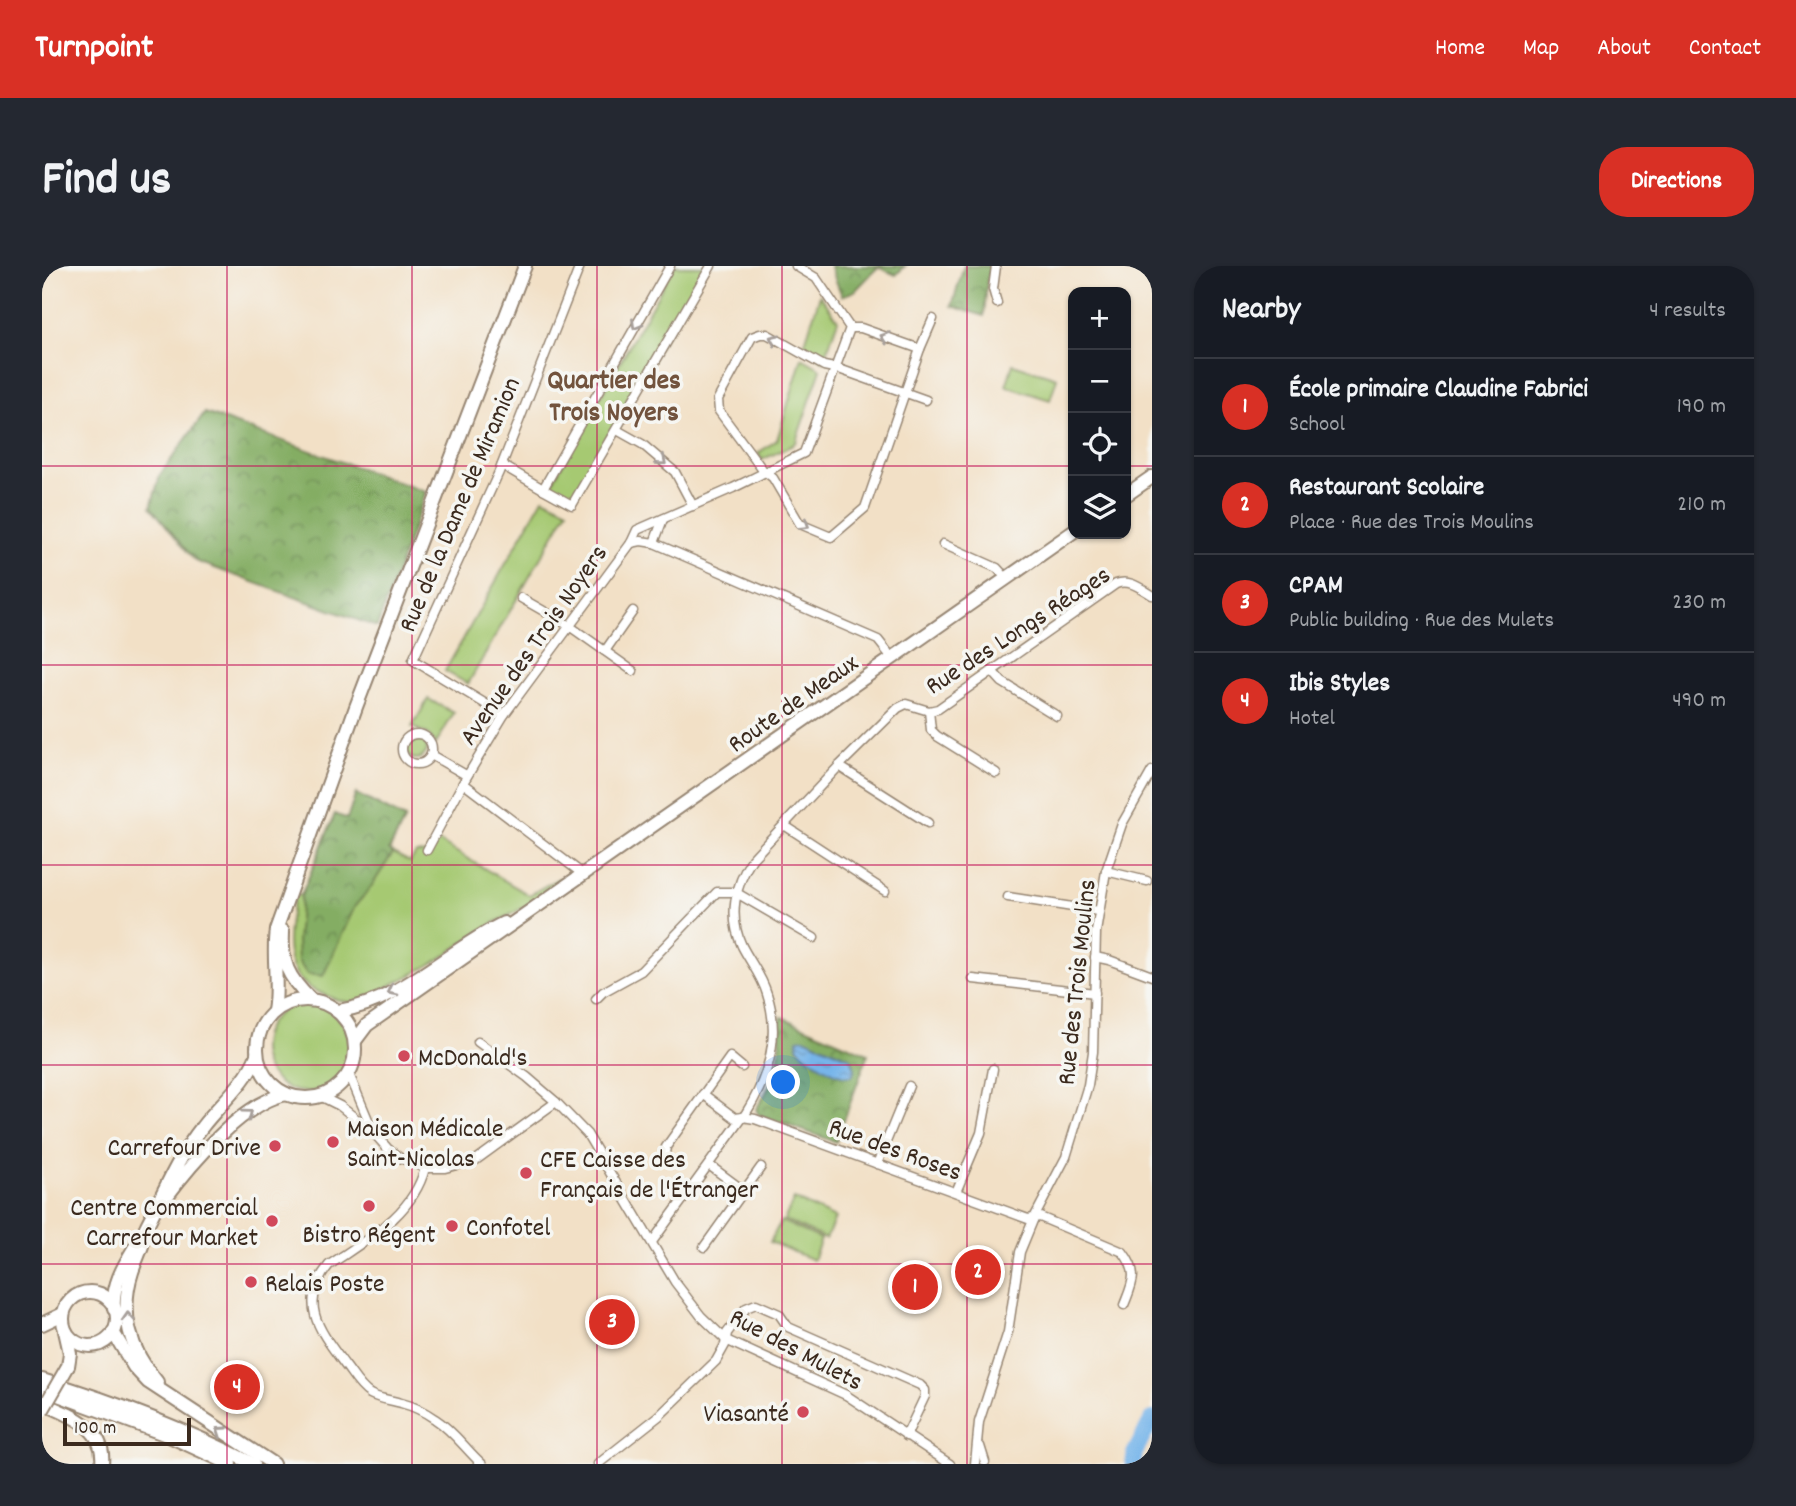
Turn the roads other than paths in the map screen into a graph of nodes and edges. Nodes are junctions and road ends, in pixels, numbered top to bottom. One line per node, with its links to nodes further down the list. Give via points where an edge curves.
1 (525, 266): 51 (main road)
2 (580, 266): 15 (street, Rue de la Dame de Miramion)
3 (670, 266): 18 (street, one-way to 18)
4 (710, 266): 14 (street)
5 (996, 266): 7 (street, via 993,289)
6 (798, 267): 9 (street, via 822,285)
7 (997, 303)
8 (933, 319): 10 (street)
9 (850, 328): 10 (street, one-way to 9); 11 (street)
10 (920, 349): 12 (street)
11 (835, 369): 12 (street); 16 (street, via 804,453); 16 (street, one-way to 16, via 767,334 752,337 718,399 719,411)
12 (905, 393): 13 (street); 16 (street, one-way to 12, via 773,478 800,524 831,537 865,508)
13 (926, 400)
14 (617, 430): 18 (street, via 572,505); 20 (street, one-way to 20, via 675,471)
15 (502, 465): 18 (street); 36 (street, Rue de la Dame de Miramion, via 414,660)
16 (765, 473): 20 (street)
17 (1152, 477): 19 (main road)
18 (543, 489)
19 (1131, 492)
20 (693, 506): 21 (street)
21 (663, 519): 23 (street, via 637,530); 24 (street)
22 (1068, 536): 26 (main road, Route de Meaux)
23 (631, 542): 24 (street, Avenue des Trois Noyers); 30 (street, Avenue des Trois Noyers)
24 (654, 543): 32 (street, Avenue des Trois Noyers, via 878,640)
25 (943, 544): 26 (street, via 997,568)
26 (1007, 579): 32 (main road, Route de Meaux)
27 (1152, 595): 34 (street, Rue des Longs Réages, via 1124,581 1116,584)
28 (521, 598): 30 (street)
29 (633, 611): 31 (street)
30 (568, 625): 31 (street); 36 (street, Avenue des Trois Noyers)
31 (605, 651): 33 (street)
32 (893, 659): 47 (main road, Route de Meaux)
33 (634, 671)
34 (992, 671): 35 (street, Rue des Longs Réages); 37 (street)
35 (929, 711): 39 (street, Rue des Longs Réages, via 906,704 898,708); 41 (street, via 931,730 937,736)
36 (504, 715): 42 (street, Avenue des Trois Noyers)
37 (1057, 716)
38 (430, 755): 42 (street)
39 (839, 766): 43 (street); 44 (street, Rue des Longs Réages)
40 (1152, 771): 46 (street, Rue des Trois Moulins, via 1122,824)
41 (996, 773)
42 (465, 779): 45 (street); 47 (street, Avenue des Trois Noyers)
43 (928, 823)
44 (784, 825): 49 (street); 50 (street, Rue des Longs Réages, via 752,859)
45 (427, 850)
46 (1106, 871): 48 (street); 54 (street, Rue des Trois Moulins)
47 (584, 875): 53 (main road, Route de Meaux)
48 (1147, 881)
49 (886, 891)
50 (735, 892): 55 (street); 61 (street, via 717,892 640,971); 75 (street, via 738,936 763,981 773,1033 764,1081)
51 (288, 896): 60 (main road, via 284,957 290,977); 62 (main road, via 275,940)
52 (1008, 897): 54 (street)
53 (536, 908): 63 (main road, Route de Meaux, one-way to 63, via 471,941 388,995); 64 (main road, Route de Meaux, via 367,1025)
54 (1098, 911): 56 (street, Rue des Trois Moulins)
55 (814, 938)
56 (1095, 957): 57 (street); 59 (street, Rue des Trois Moulins)
57 (1152, 976)
58 (973, 979): 59 (street)
59 (1096, 993): 85 (street, Rue des Trois Moulins, via 1093,1052 1080,1116 1066,1157)
60 (310, 999): 62 (main road); 63 (main road)
61 (596, 999)
62 (274, 1011): 66 (main road, via 260,1032)
63 (339, 1011): 64 (main road)
64 (355, 1041): 69 (main road)
65 (478, 1042): 74 (street, Rue des Mulets)
66 (257, 1054): 71 (main road, via 266,1078); 84 (main road, via 245,1078 186,1150)
67 (742, 1067): 72 (street, via 730,1057)
68 (993, 1069): 83 (street, via 981,1133)
69 (349, 1074): 73 (main road, via 338,1087); 76 (street)
70 (909, 1086): 78 (street)
71 (286, 1094): 73 (main road); 84 (main road, one-way to 71, via 216,1140 261,1104)
72 (703, 1094): 75 (street, Rue des Roses, via 735,1118); 77 (street, via 666,1147)
73 (320, 1096): 76 (street)
74 (556, 1102): 81 (street, via 476,1160); 87 (street, Rue des Mulets, via 587,1135)
75 (743, 1117): 78 (street, Rue des Roses); 79 (street)
76 (373, 1132): 81 (street, via 400,1158)
77 (664, 1160)
78 (877, 1164): 83 (street, Rue des Roses)
79 (709, 1165): 82 (street); 87 (street)
80 (761, 1167): 82 (street)
81 (425, 1168): 111 (street, via 416,1194 399,1215 329,1265 312,1294 314,1312 320,1329 362,1388 372,1396 432,1417)
82 (744, 1191): 88 (street)
83 (956, 1192): 85 (street, Rue des Roses)
84 (151, 1217): 86 (main road)
85 (1034, 1218): 91 (street, Rue des Roses, via 1123,1252 1132,1263 1134,1278); 106 (street, Rue des Trois Moulins, via 1020,1252 1008,1332)
86 (144, 1231): 89 (main road); 102 (main road, one-way to 86, via 144,1365 128,1326 131,1274)
87 (652, 1242): 97 (street, Rue des Mulets, via 692,1306)
88 (704, 1247)
89 (122, 1268): 90 (main road); 92 (main road)
90 (87, 1292): 92 (main road, via 104,1297); 93 (main road, via 72,1299)
91 (1124, 1305)
92 (114, 1309): 96 (main road)
93 (63, 1314): 94 (main road); 95 (main road)
94 (42, 1324)
95 (65, 1331): 98 (main road, via 77,1343); 99 (main road)
96 (113, 1332): 98 (main road); 102 (main road, via 139,1373)
97 (726, 1340): 105 (street, Rue des Mulets, via 846,1395); 105 (street, via 746,1308 756,1304 779,1314 788,1327 920,1385 925,1396); 112 (street, via 716,1361 694,1383)
98 (93, 1346): 99 (main road)
99 (68, 1366): 104 (main road, bridge)
100 (42, 1380): 109 (main road, via 121,1405)
101 (42, 1389): 108 (main road)
102 (170, 1397): 110 (main road, one-way to 102)
103 (42, 1402): 107 (main road, via 91,1429 101,1444)
104 (42, 1411)
105 (906, 1436): 113 (street, Rue des Mulets)
106 (978, 1440): 114 (street, Rue des Trois Moulins); 115 (street, Rue des Trois Moulins)
107 (102, 1464)
108 (230, 1464)
109 (253, 1464)
110 (273, 1464)
111 (482, 1464)
112 (598, 1464)
113 (950, 1464)
114 (975, 1464): 115 (street)
115 (986, 1464)

